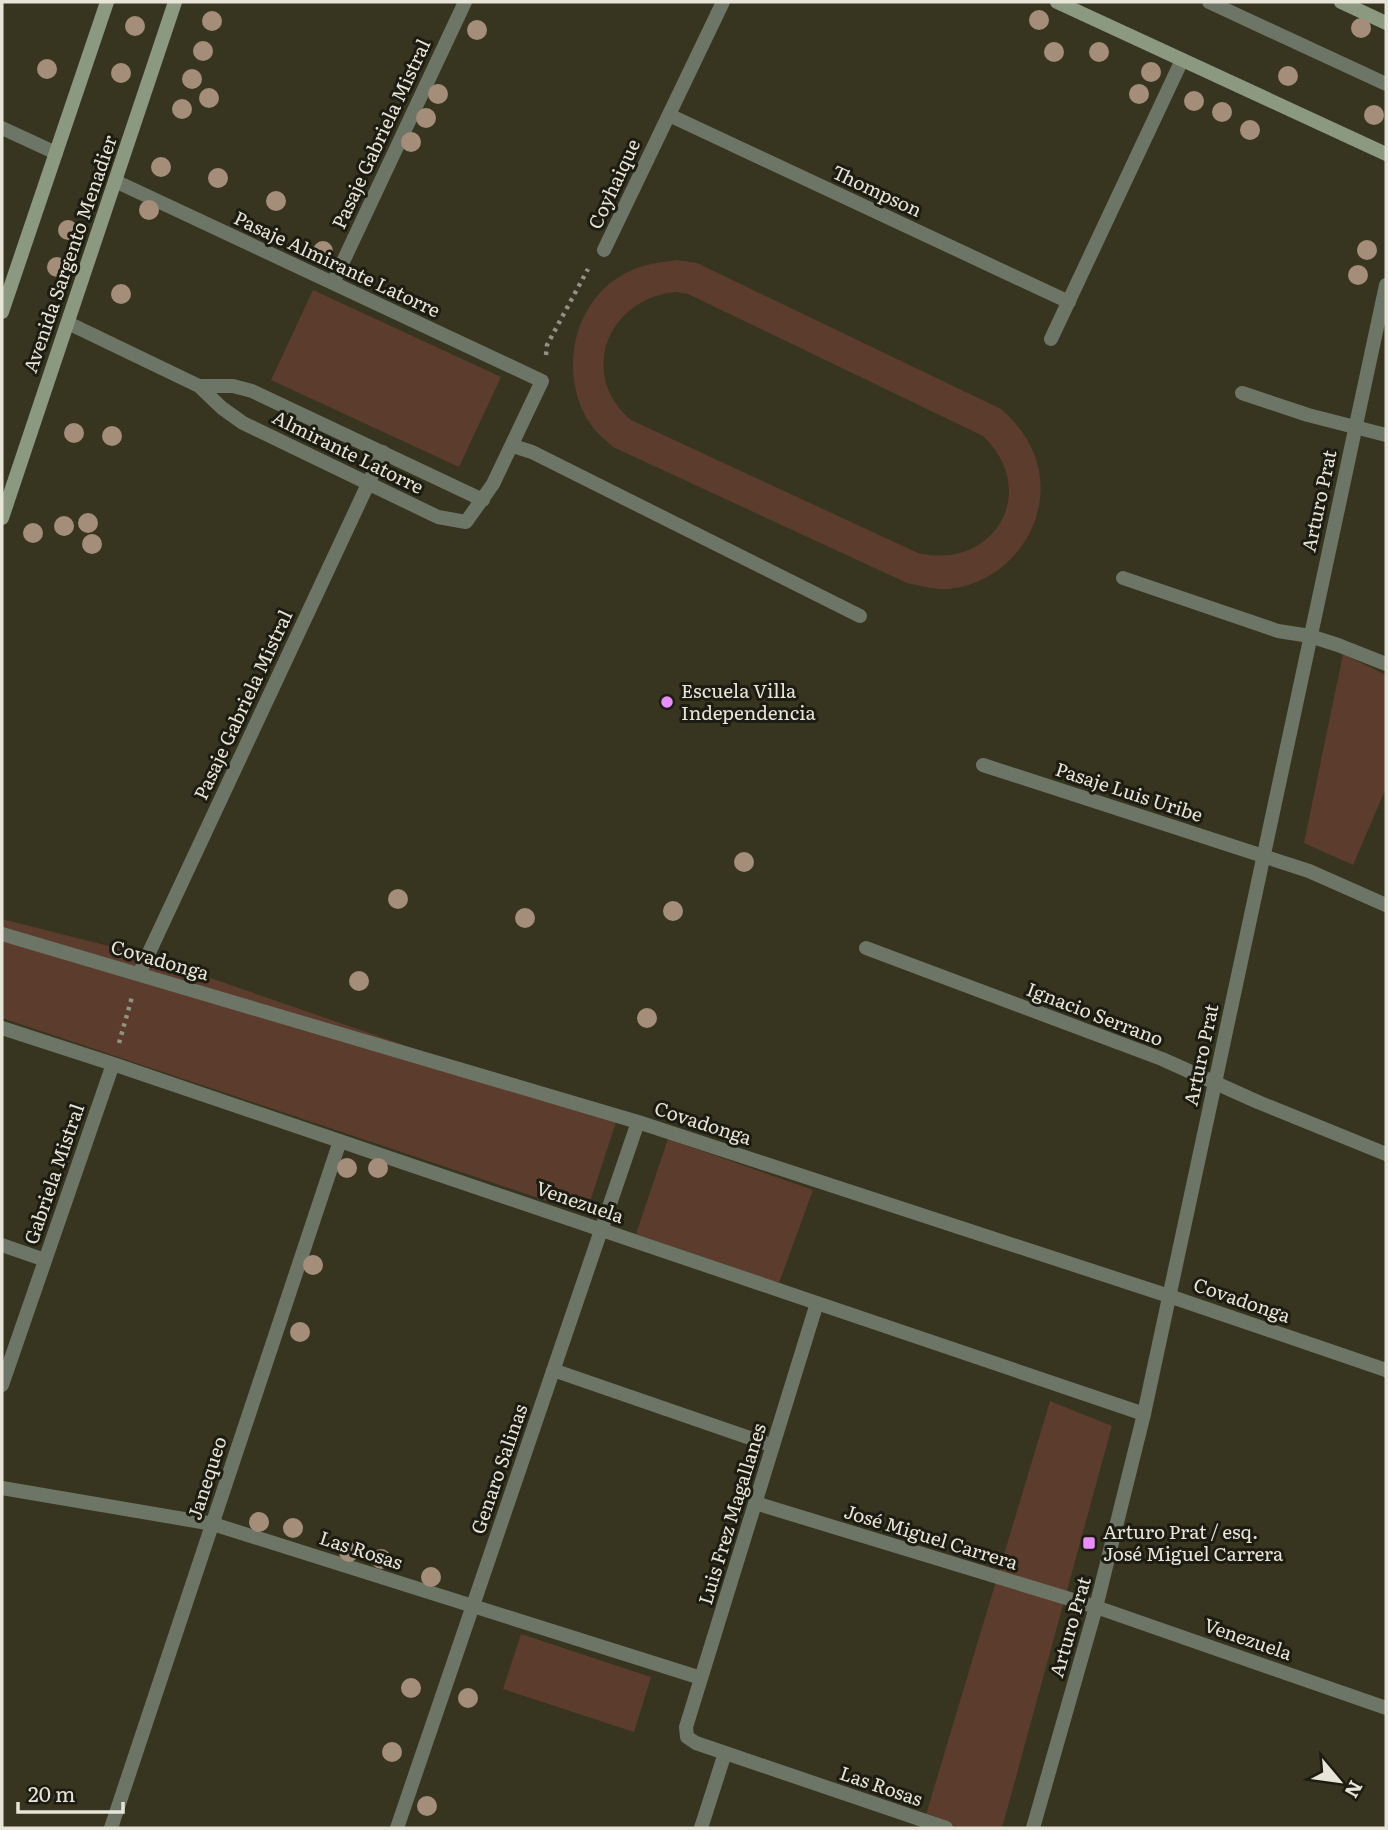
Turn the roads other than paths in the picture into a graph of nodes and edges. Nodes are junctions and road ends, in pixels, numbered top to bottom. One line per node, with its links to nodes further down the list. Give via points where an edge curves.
1 (107, 2): 13 (main road)
2 (176, 2): 15 (main road, Avenida Sargento Menadier)
3 (465, 2): 17 (street, Pasaje Gabriela Mistral)
4 (723, 2): 11 (street, Coyhaique)
5 (1057, 2): 9 (main road)
6 (1209, 2): 10 (street)
7 (1341, 2): 8 (main road)
8 (1386, 23)
9 (1182, 60): 14 (main road); 19 (street)
10 (1386, 84)
11 (668, 115): 16 (street, Coyhaique); 19 (street, Thompson)
12 (2, 128): 13 (street)
13 (56, 153): 20 (main road)
14 (1386, 154)
15 (115, 181): 17 (street, Pasaje Almirante Latorre); 21 (main road, Avenida Sargento Menadier)
16 (604, 250)
17 (333, 283): 23 (street, Pasaje Almirante Latorre)
18 (1386, 285): 26 (street, Arturo Prat)
19 (1069, 302): 22 (street)
20 (2, 312)
21 (68, 323): 24 (street, Almirante Latorre); 32 (main road, Avenida Sargento Menadier)
22 (1051, 340)
23 (542, 381): 28 (street, Almirante Latorre)
24 (199, 386): 29 (street, Almirante Latorre, via 252,391); 30 (street, Almirante Latorre, via 243,423)
25 (1242, 393): 26 (street)
26 (1355, 428): 27 (street); 35 (street, Arturo Prat)
27 (1386, 435)
28 (513, 446): 31 (street, Almirante Latorre); 34 (street)
29 (383, 452): 30 (street, Pasaje Gabriela Mistral); 31 (street, Almirante Latorre)
30 (368, 483): 31 (street, Almirante Latorre, via 438,517 466,522); 42 (street, Pasaje Gabriela Mistral)
31 (483, 500)
32 (2, 519)
33 (1123, 578): 35 (street, via 1260,625)
34 (860, 616)
35 (1310, 636): 36 (street); 38 (street, Arturo Prat)
36 (1386, 664)
37 (983, 765): 38 (street, Pasaje Luis Uribe)
38 (1263, 856): 39 (street, Pasaje Luis Uribe); 45 (street, Arturo Prat)
39 (1386, 905)
40 (2, 934): 42 (street, Covadonga)
41 (866, 948): 45 (street, Ignacio Serrano, via 1162,1059)
42 (139, 974): 46 (street, Covadonga)
43 (2, 1028): 44 (street, Venezuela)
44 (113, 1064): 47 (street, Venezuela); 51 (street, Gabriela Mistral)
45 (1214, 1083): 48 (street, Ignacio Serrano); 52 (street, Arturo Prat)
46 (638, 1122): 49 (street, Genaro Salinas); 52 (street, Covadonga)
47 (340, 1141): 49 (street, Venezuela); 61 (street, Janequeo)
48 (1386, 1154)
49 (601, 1229): 53 (street, Venezuela); 54 (street, Genaro Salinas)
50 (2, 1245): 51 (street)
51 (45, 1260): 56 (street, Gabriela Mistral)
52 (1169, 1296): 55 (street, Covadonga); 57 (street, Arturo Prat)
53 (817, 1303): 57 (street, Venezuela); 58 (street, Luis Frez Magallanes)
54 (553, 1370): 58 (street); 62 (street, Genaro Salinas)
55 (1386, 1370)
56 (2, 1385)
57 (1144, 1414): 63 (street, Arturo Prat)
58 (773, 1446): 60 (street, Luis Frez Magallanes)
59 (2, 1488): 61 (street, Las Rosas)
60 (755, 1503): 63 (street, José Miguel Carrera); 64 (street, Luis Frez Magallanes)
61 (213, 1524): 62 (street, Las Rosas); 68 (street, Janequeo)
62 (473, 1606): 64 (street, Las Rosas); 69 (street, Genaro Salinas)
63 (1096, 1607): 65 (street, Venezuela); 72 (street, Arturo Prat)
64 (701, 1678): 66 (street, Luis Frez Magallanes)
65 (1386, 1708)
66 (687, 1737): 67 (street, Las Rosas)
67 (725, 1753): 70 (street); 71 (street, Las Rosas)
68 (111, 1828)
69 (397, 1828)
70 (701, 1828)
71 (946, 1828)
72 (1033, 1828)

